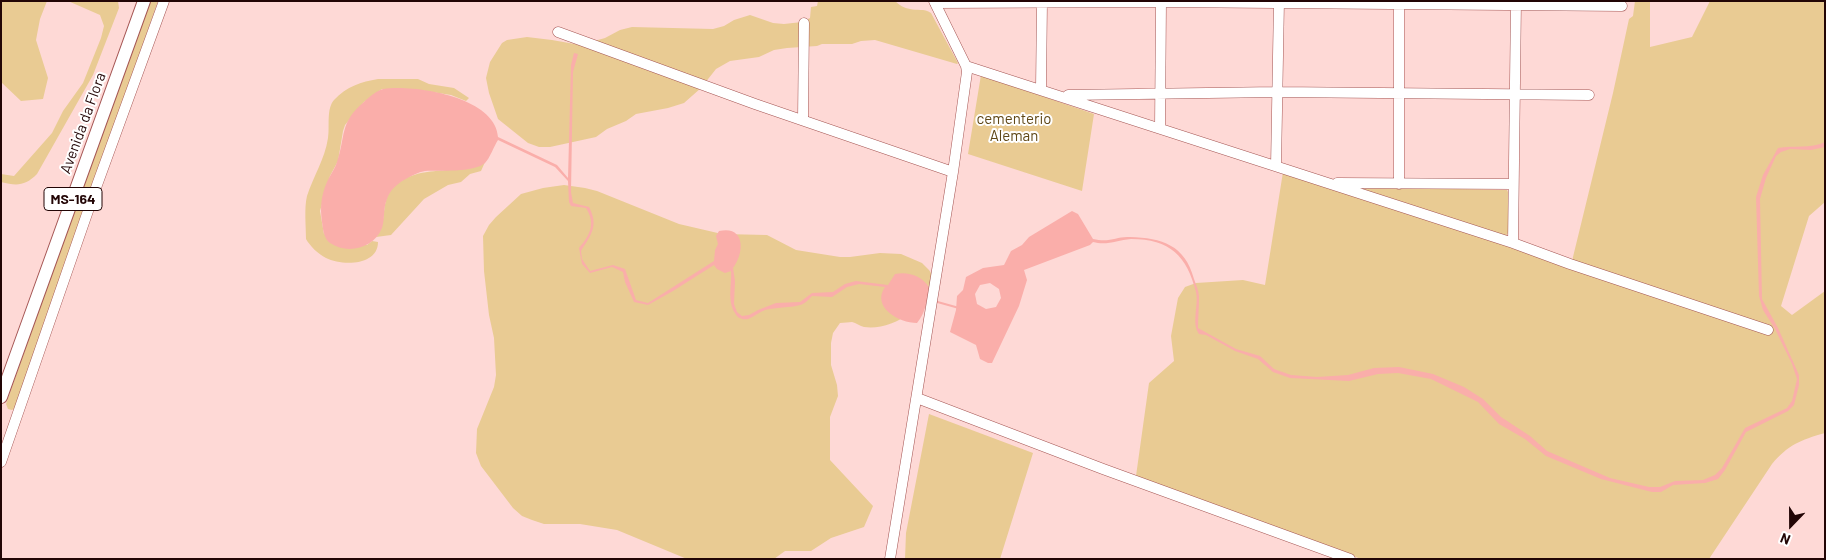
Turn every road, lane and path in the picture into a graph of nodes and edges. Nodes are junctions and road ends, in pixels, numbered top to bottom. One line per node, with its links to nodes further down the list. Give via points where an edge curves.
1 (144, 1): 29 (main road, Avenida da Flora / MS-164)
2 (164, 1): 31 (street)
3 (934, 2): 4 (street); 12 (street)
4 (1042, 2): 5 (street); 13 (street)
5 (1161, 2): 6 (street); 16 (street)
6 (1279, 2): 7 (street); 14 (street)
7 (1399, 3): 8 (street); 15 (street)
8 (1516, 3): 9 (street); 17 (street)
9 (1622, 6)
10 (804, 23): 20 (street)
11 (558, 32): 20 (street)
12 (966, 66): 13 (street); 23 (street)
13 (1041, 89): 19 (street)
14 (1277, 92): 15 (street); 16 (street); 22 (street)
15 (1399, 93): 17 (street); 25 (street)
16 (1160, 94): 19 (street); 21 (street)
17 (1515, 94): 18 (street); 26 (street)
18 (1589, 95)
19 (1060, 96): 21 (street)
20 (803, 120): 23 (street)
21 (1160, 128): 22 (street)
22 (1276, 166): 24 (street)
23 (953, 172): 30 (street)
24 (1328, 183): 25 (street); 27 (street)
25 (1400, 184): 26 (street)
26 (1513, 184): 27 (street)
27 (1513, 244): 28 (street)
28 (1768, 330)
29 (1, 397)
30 (917, 398): 32 (street); 33 (street)
31 (1, 462)
32 (890, 559)
33 (1350, 559)

